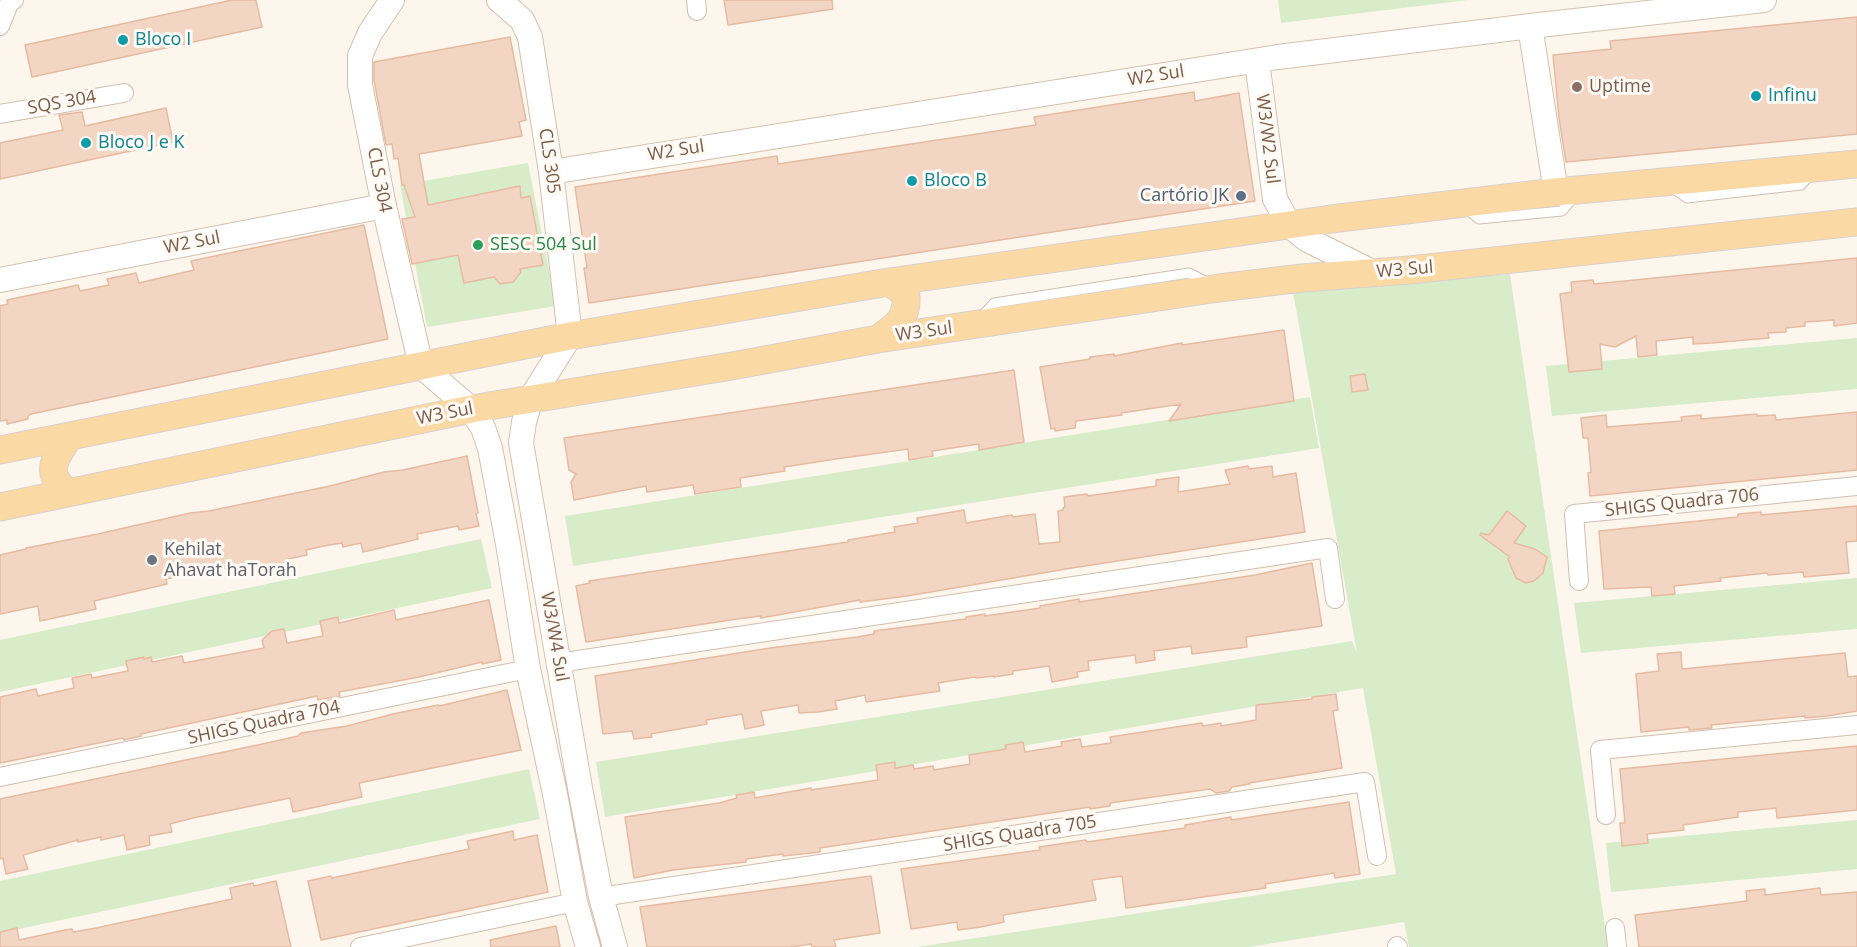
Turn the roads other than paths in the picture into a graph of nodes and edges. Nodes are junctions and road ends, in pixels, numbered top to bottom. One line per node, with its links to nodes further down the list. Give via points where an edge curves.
1 (14, 0): 5 (street, via 10,1)
2 (392, 0): 13 (street, CLS 304, via 360,56 360,85)
3 (499, 0): 11 (street, CLS 305, via 522,20 530,37)
4 (1764, 0): 6 (street, W2 Sul)
5 (0, 26)
6 (1530, 26): 7 (street, W2 Sul); 12 (street)
7 (1257, 61): 11 (street, W2 Sul); 15 (street, W3/W2 Sul, via 1275,199)
8 (124, 93): 9 (street, SQS 304)
9 (0, 114)
10 (1857, 164): 12 (main road)
11 (551, 172): 19 (street, CLS 305)
12 (1568, 191): 15 (main road)
13 (384, 206): 17 (street, W2 Sul); 21 (street, CLS 304)
14 (1857, 222): 16 (main road, W3 Sul)
15 (1290, 226): 16 (street, W3/W2 Sul, via 1317,245); 18 (main road)
16 (1374, 273): 20 (main road, W3 Sul, via 1219,288)
17 (0, 280)
18 (889, 282): 19 (main road); 20 (main road, via 906,297 905,315)
19 (570, 336): 21 (main road); 22 (street, W3/W4 Sul)
20 (878, 339): 22 (main road, W3 Sul)
21 (421, 366): 23 (street, W3/W4 Sul); 24 (main road)
22 (531, 398): 23 (main road, W3 Sul); 29 (street, W3/W4 Sul, via 521,443)
23 (471, 409): 27 (main road, W3 Sul); 30 (street, W3/W4 Sul, via 490,448)
24 (70, 436): 25 (main road); 27 (main road, via 53,470)
25 (3, 454)
26 (1857, 486): 31 (street, SHIGS Quadra 706, via 1574,514)
27 (67, 493): 28 (main road, W3 Sul)
28 (0, 507)
29 (536, 541): 30 (street); 33 (street, W3/W4 Sul)
30 (508, 544): 34 (street, W3/W4 Sul)
31 (1579, 581)
32 (1335, 599): 33 (street, via 1328,548)
33 (558, 663): 37 (street, W3/W4 Sul)
34 (528, 669): 36 (street, SHIGS Quadra 704); 38 (street, W3/W4 Sul)
35 (1857, 725): 39 (street, via 1600,750)
36 (0, 777)
37 (580, 788): 38 (street); 41 (street, W3/W4 Sul)
38 (555, 795): 42 (street, W3/W4 Sul)
39 (1606, 815)
40 (1377, 856): 41 (street, SHIGS Quadra 705, via 1365,782)
41 (601, 897): 46 (street, W3/W4 Sul)
42 (575, 902): 44 (street); 45 (street, W3/W4 Sul)
43 (1615, 928): 47 (street)
44 (360, 947)
45 (588, 947)
46 (615, 947)
47 (1617, 947)

